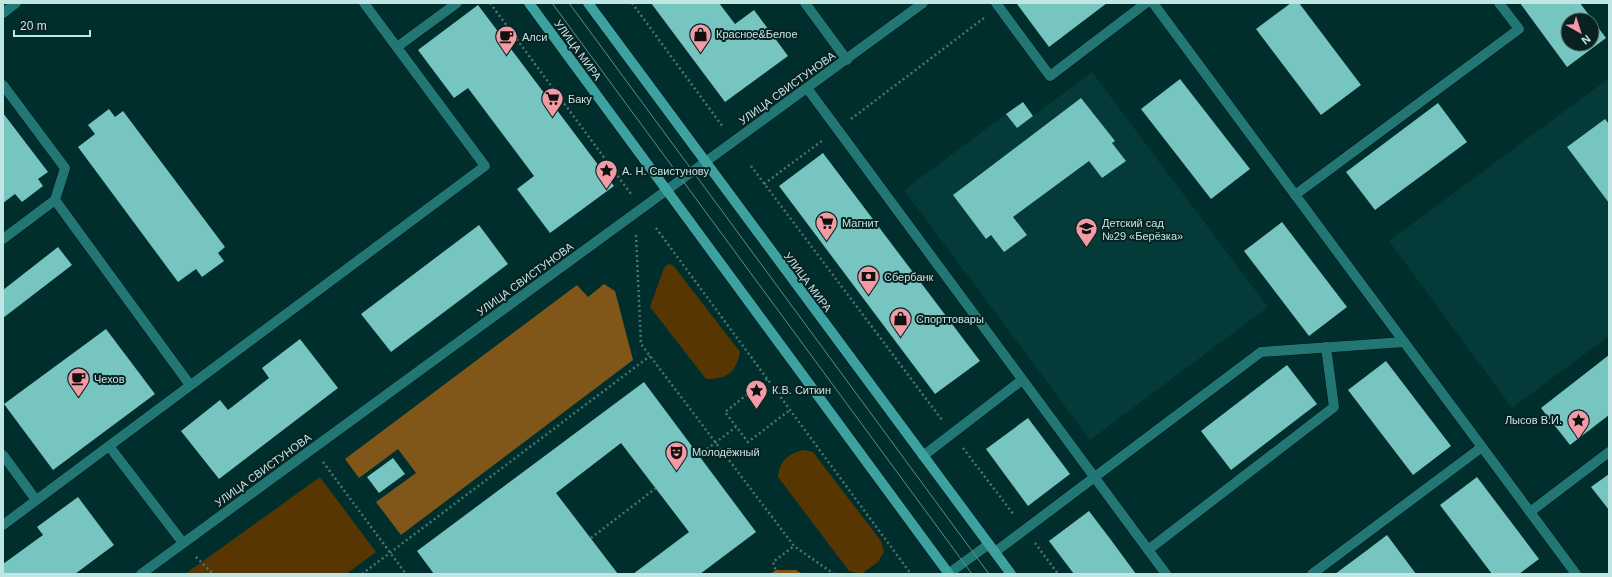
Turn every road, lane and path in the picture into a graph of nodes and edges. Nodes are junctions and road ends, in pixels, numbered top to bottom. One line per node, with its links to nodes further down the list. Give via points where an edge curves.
1 (16, 3): 14 (street)
2 (364, 3): 15 (street)
3 (456, 3): 15 (street)
4 (490, 3): 25 (path)
5 (529, 3): 24 (main road, УЛИЦА МИРА)
6 (588, 3): 21 (main road, УЛИЦА МИРА)
7 (632, 3): 20 (path)
8 (805, 3): 16 (street)
9 (923, 3): 16 (street, УЛИЦА СВИСТУНОВА)
10 (1146, 3): 13 (street, via 1050,76)
11 (1153, 3): 26 (street)
12 (1499, 3): 26 (street, via 1519,29)
13 (997, 5): 19 (path)
14 (3, 13)
15 (397, 47): 36 (street, via 485,166)
16 (846, 60): 18 (street, УЛИЦА СВИСТУНОВА)
17 (3, 85): 27 (street, via 65,168)
18 (807, 88): 19 (street); 21 (street, УЛИЦА СВИСТУНОВА)
19 (838, 129): 23 (path); 35 (street)
20 (726, 131)
21 (705, 163): 24 (street, УЛИЦА СВИСТУНОВА); 47 (main road, УЛИЦА МИРА)
22 (751, 166): 23 (path)
23 (764, 184): 39 (path)
24 (667, 191): 28 (street, УЛИЦА СВИСТУНОВА); 68 (main road, УЛИЦА МИРА)
25 (632, 194)
26 (1295, 195): 31 (street)
27 (55, 200): 30 (street); 36 (street)
28 (635, 215): 33 (path, via 641,344); 43 (street, УЛИЦА СВИСТУНОВА)
29 (656, 228): 34 (path)
30 (3, 239)
31 (1404, 342): 32 (street); 42 (street)
32 (1326, 347): 48 (street, via 1261,352); 58 (street, via 1334,407)
33 (650, 356): 40 (path); 59 (path)
34 (768, 379): 37 (path); 38 (path, via 725,412)
35 (1022, 380): 39 (street); 48 (street)
36 (190, 385): 41 (street)
37 (790, 410): 38 (path, via 748,442); 67 (path)
38 (736, 427): 40 (path)
39 (952, 433): 47 (street); 53 (path)
40 (716, 443): 46 (path); 57 (path)
41 (109, 446): 50 (street); 55 (street)
42 (1482, 447): 51 (street); 72 (street)
43 (313, 449): 55 (street, УЛИЦА СВИСТУНОВА); 59 (path)
44 (1609, 452): 51 (street)
45 (3, 455): 50 (street)
46 (699, 456)
47 (923, 456): 56 (main road, УЛИЦА МИРА)
48 (1094, 477): 53 (street); 58 (street)
49 (656, 488): 54 (path)
50 (36, 500): 52 (street)
51 (1530, 512): 73 (street)
52 (3, 525)
53 (1025, 530): 60 (street); 70 (path)
54 (590, 538)
55 (183, 543): 61 (street, УЛИЦА СВИСТУНОВА); 62 (path)
56 (988, 544): 60 (main road, УЛИЦА МИРА); 68 (street)
57 (794, 546): 65 (path, via 773,562); 66 (path)
58 (1148, 550): 71 (street)
59 (390, 552): 63 (path); 64 (path)
60 (995, 552): 69 (main road, УЛИЦА МИРА)
61 (140, 574)
62 (213, 574)
63 (362, 574)
64 (406, 574)
65 (777, 574)
66 (834, 574)
67 (911, 574)
68 (949, 574)
69 (1011, 574)
70 (1058, 574)
71 (1166, 574)
72 (1312, 574)
73 (1576, 574)

